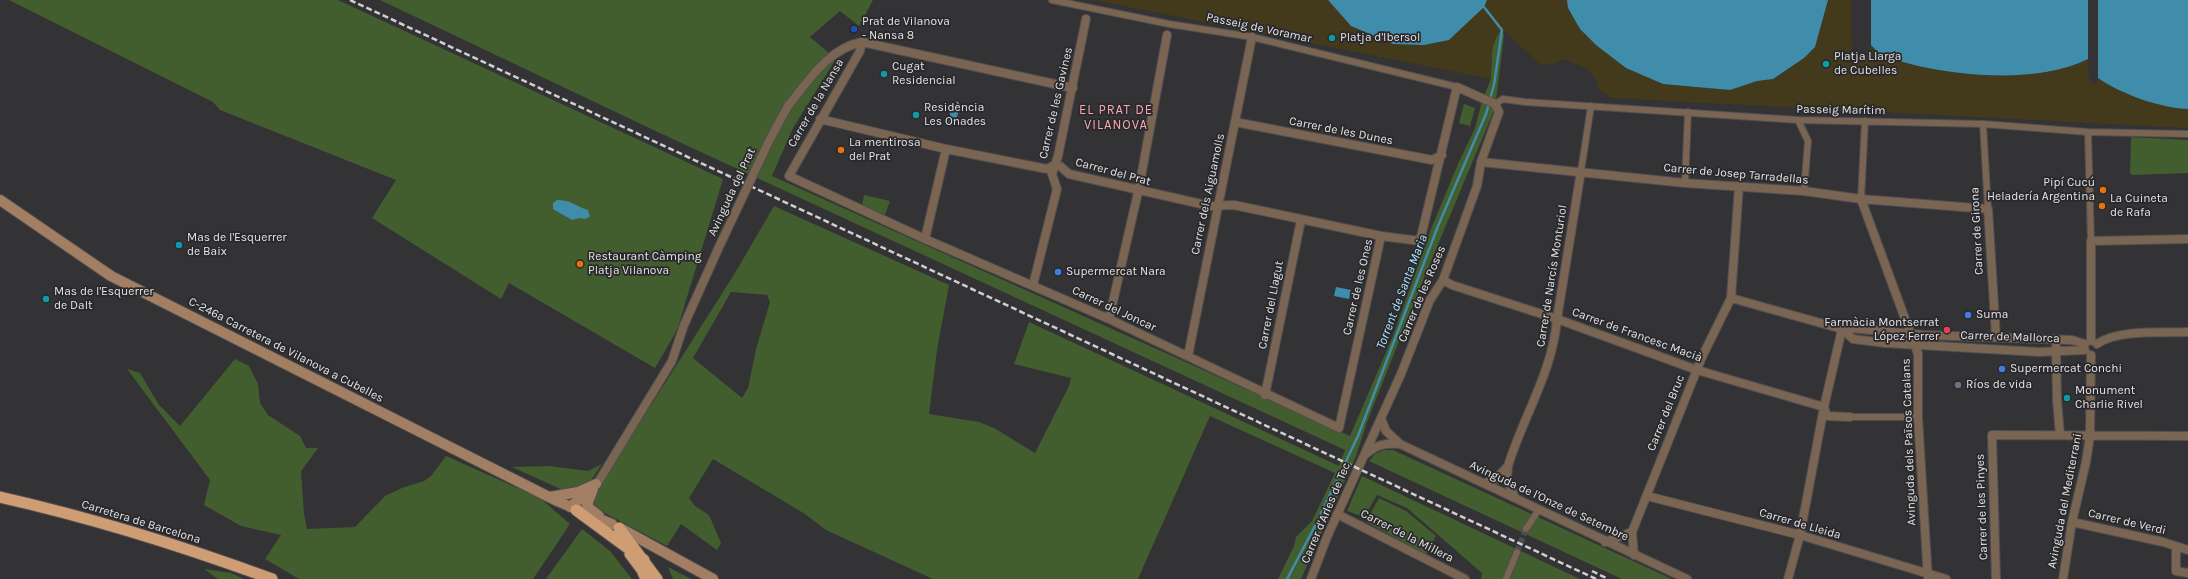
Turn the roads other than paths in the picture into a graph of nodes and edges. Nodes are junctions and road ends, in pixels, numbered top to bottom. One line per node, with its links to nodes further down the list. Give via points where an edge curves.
1 (1052, 0): 4 (street, Passeig de Voramar, via 1169,24)
2 (1086, 19): 9 (street, Carrer de les Gavines)
3 (1167, 35): 30 (street)
4 (1252, 37): 8 (street, Passeig de Voramar); 16 (street, Carrer dels Aiguamolls)
5 (862, 42): 6 (street, Avinguda del Prat, via 851,44); 7 (street, Carrer de la Nansa); 9 (street)
6 (841, 50): 7 (street, via 850,54); 69 (street, Avinguda del Prat, bridge, via 827,60 788,106 719,247 684,325 672,361)
7 (852, 64): 13 (street, Carrer de la Nansa)
8 (1457, 87): 11 (street, Passeig de Voramar); 21 (street, Carrer de les Ones)
9 (1073, 88): 24 (street, Carrer de les Gavines)
10 (1591, 106): 11 (street, Passeig Marítim, via 1503,99); 12 (street, Passeig Marítim); 26 (street, Carrer de Narcís Monturiol)
11 (1495, 107): 23 (street, Carrer de les Roses)
12 (1688, 112): 14 (street, Passeig Marítim); 28 (street)
13 (820, 119): 20 (street); 27 (street, Carrer de la Nansa)
14 (1798, 120): 15 (street, Passeig Marítim); 31 (street, via 1808,141)
15 (1865, 121): 17 (street, Passeig Marítim); 32 (street, Avinguda dels Països Catalans)
16 (1235, 122): 22 (street, Carrer de les Dunes); 34 (street, Carrer dels Aiguamolls)
17 (1983, 124): 18 (street, Passeig Marítim); 35 (street, Carrer de Girona)
18 (2088, 132): 19 (street, Passeig Marítim); 40 (street, Avinguda del Mediterrani)
19 (2188, 134)
20 (946, 149): 24 (street, via 1047,169); 39 (street)
21 (1442, 155): 22 (street); 25 (street, Carrer de les Ones)
22 (1432, 160): 25 (street)
23 (1481, 162): 26 (street, Carrer de Josep Tarradellas); 41 (street, Carrer de les Roses, via 1476,186)
24 (1054, 165): 30 (street, Carrer del Prat, via 1060,166 1070,174); 42 (street, Carrer de les Gavines, via 1052,174 1057,189)
25 (1437, 170): 37 (street, Carrer de les Ones, via 1420,241)
26 (1581, 171): 28 (street, Carrer de Josep Tarradellas); 45 (street, Carrer de Narcís Monturiol)
27 (789, 176): 39 (street, Carrer del Joncar)
28 (1685, 183): 29 (street, Carrer de Josep Tarradellas)
29 (1739, 186): 31 (street, Carrer de Josep Tarradellas); 43 (street, Carrer del Bruc)
30 (1138, 190): 34 (street, Carrer del Prat); 44 (street)
31 (1804, 191): 32 (street, Carrer de Josep Tarradellas)
32 (1861, 199): 35 (street, Carrer de Josep Tarradellas); 48 (street, Avinguda dels Països Catalans)
33 (0, 200): 73 (main road, C-246a Carretera de Vilanova a Cubelles, via 111,276)
34 (1217, 207): 36 (street, Carrer del Prat, via 1234,205); 54 (street, Carrer dels Aiguamolls)
35 (1988, 209): 49 (street, Carrer de Girona)
36 (1301, 220): 37 (street, Carrer del Prat); 56 (street, Carrer del Llagut)
37 (1381, 236): 61 (street, Carrer de les Ones)
38 (2188, 239): 40 (street)
39 (925, 240): 42 (street, Carrer del Joncar)
40 (2091, 241): 52 (street, Avinguda del Mediterrani)
41 (1444, 280): 45 (street, Carrer de Francesc Macià, via 1452,286); 60 (street, Carrer de les Roses, via 1430,300)
42 (1033, 285): 44 (street, Carrer del Joncar)
43 (1731, 298): 46 (street, Carrer de Mallorca); 55 (street, Carrer del Bruc)
44 (1109, 319): 54 (street, Carrer del Joncar)
45 (1557, 319): 55 (street, Carrer de Francesc Macià); 67 (street, Carrer de Narcís Monturiol, via 1555,342 1547,367)
46 (1842, 330): 48 (street, Carrer de Mallorca, via 1850,328); 51 (street, Carrer de Mallorca, via 1853,339); 57 (street)
47 (2188, 332): 52 (street, via 2119,335 2105,338)
48 (1910, 333): 49 (street, Carrer de Mallorca); 51 (street, Avinguda dels Països Catalans)
49 (1996, 337): 50 (street, Carrer de Mallorca)
50 (2056, 340): 52 (street, Carrer de Mallorca, via 2072,340); 53 (street)
51 (1915, 345): 53 (street, Carrer de Mallorca); 59 (street, Avinguda dels Països Catalans, via 1918,354)
52 (2090, 347): 53 (street, Carrer de Mallorca); 63 (street, Avinguda del Mediterrani)
53 (2056, 351): 62 (street)
54 (1188, 356): 56 (street, Carrer del Joncar)
55 (1697, 370): 57 (street, Carrer de Francesc Macià); 71 (street, Carrer del Bruc)
56 (1265, 394): 61 (street, Carrer del Joncar)
57 (1824, 407): 58 (street, Carrer de Francesc Macià, via 1827,416); 82 (street)
58 (1850, 417): 59 (street)
59 (1918, 417): 91 (street, Avinguda dels Països Catalans)
60 (1381, 418): 65 (street, Avinguda de l'Onze de Setembre, via 1386,431); 66 (street, Carrer de les Roses)
61 (1339, 428)
62 (2060, 435): 63 (street); 102 (street, Carrer de les Pinyes, via 1992,435)
63 (2090, 436): 64 (street); 78 (street, Avinguda del Mediterrani)
64 (2188, 436)
65 (1400, 444): 66 (street, Avinguda de l'Onze de Setembre, via 1384,443); 68 (street, Avinguda de l'Onze de Setembre)
66 (1363, 458): 76 (street, Carrer d'Arles de Tec)
67 (1508, 466): 68 (street, Carrer de Narcís Monturiol, via 1496,479); 74 (street, Carrer de Narcís Monturiol, via 1507,479)
68 (1485, 484): 74 (street, Avinguda de l'Onze de Setembre)
69 (595, 486): 70 (main road); 75 (main road); 79 (main road, via 587,500 590,509)
70 (578, 492): 73 (main road); 75 (main road, via 571,500)
71 (1647, 496): 81 (street, Carrer del Bruc); 82 (street, Carrer de Lleida)
72 (0, 497): 92 (highway, Carretera de Barcelona, via 94,520)
73 (550, 497): 75 (main road, C-246a Carretera de Vilanova a Cubelles)
74 (1515, 498): 83 (street, Avinguda de l'Onze de Setembre)
75 (573, 508): 79 (main road, C-246a Carretera de Vilanova a Cubelles); 84 (highway)
76 (1337, 514): 96 (street, Carrer d'Arles de Tec); 97 (street, Carrer de la Millera)
77 (1536, 514): 80 (street)
78 (2072, 522): 85 (street, Carrer de Verdi); 103 (street, Avinguda del Mediterrani)
79 (615, 526): 89 (highway); 95 (main road)
80 (1526, 529)
81 (1632, 532): 83 (street); 88 (street, Carrer del Bruc)
82 (1800, 535): 91 (street, Carrer de Lleida); 100 (street)
83 (1605, 542): 88 (street, Avinguda de l'Onze de Setembre)
84 (622, 544): 89 (highway); 93 (highway)
85 (2176, 547): 86 (street, Carrer de Verdi); 90 (street, via 2176,570)
86 (2188, 550)
87 (1517, 552): 98 (street)
88 (1634, 555): 99 (street, Avinguda de l'Onze de Setembre)
89 (644, 560): 94 (highway)
90 (2188, 573)
91 (1927, 577): 101 (street, Carrer de Lleida)
92 (272, 579)
93 (646, 579)
94 (657, 579)
95 (713, 579)
96 (1311, 579)
97 (1464, 579)
98 (1506, 579)
99 (1687, 579)
100 (1788, 579)
101 (1946, 579)
102 (1996, 579)
103 (2063, 579)

